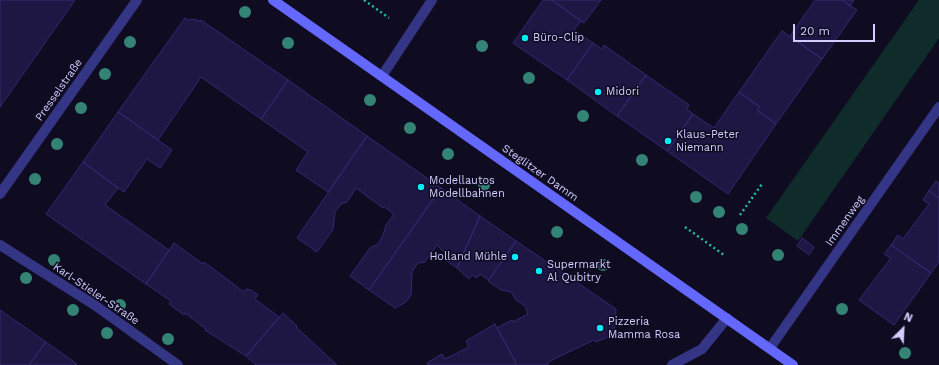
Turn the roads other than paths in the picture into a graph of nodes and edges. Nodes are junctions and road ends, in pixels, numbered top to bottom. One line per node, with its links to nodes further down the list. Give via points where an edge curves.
1 (137, 0): 6 (street, Presselstraße)
2 (273, 0): 4 (main road, Steglitzer Damm)
3 (432, 0): 4 (street)
4 (382, 76): 8 (main road, Steglitzer Damm)
5 (939, 106): 9 (street, Immenweg)
6 (0, 194)
7 (0, 245): 10 (street, Karl-Stieler-Straße, via 96,306)
8 (727, 318): 9 (main road, Steglitzer Damm); 11 (street, via 702,349)
9 (770, 348): 12 (main road, Steglitzer Damm)
10 (178, 365)
11 (672, 365)
12 (793, 365)

